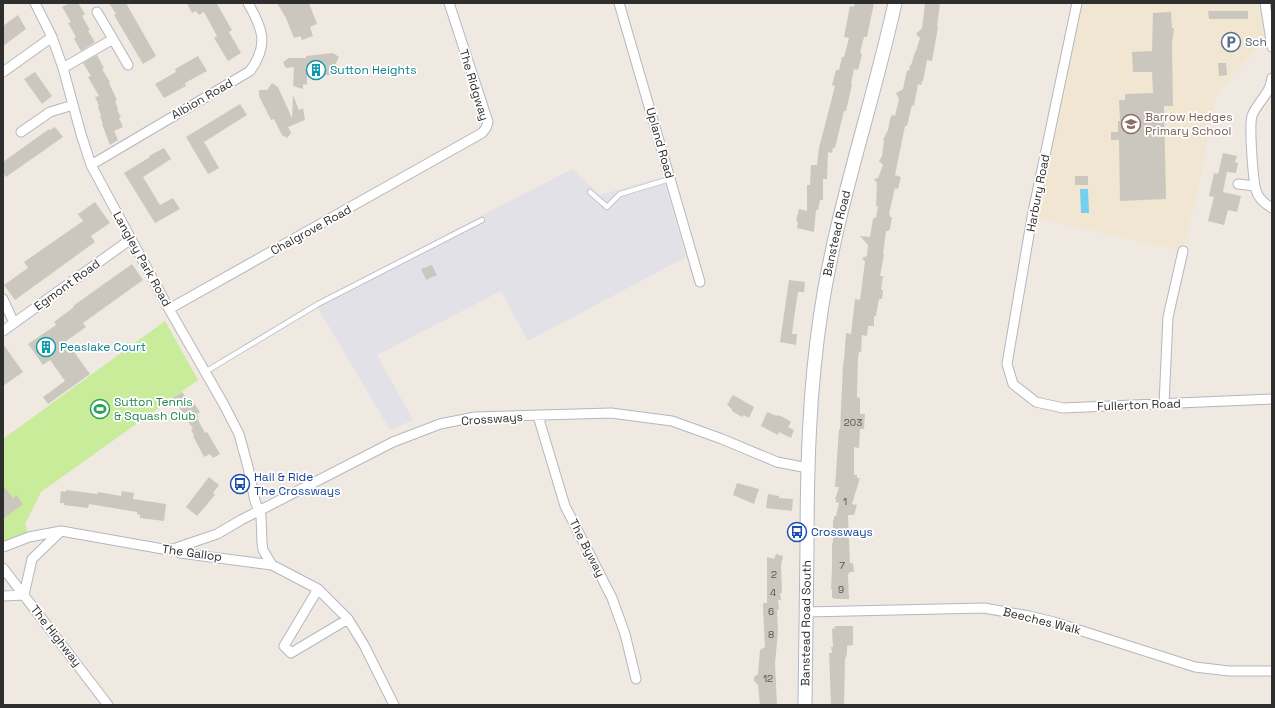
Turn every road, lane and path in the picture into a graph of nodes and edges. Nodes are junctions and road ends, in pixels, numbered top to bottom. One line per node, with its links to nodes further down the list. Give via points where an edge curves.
1 (34, 3): 9 (street, Langley Park Road)
2 (248, 3): 19 (street, Albion Road, via 259,21 262,42 261,53 250,71)
3 (449, 3): 18 (street, The Ridgway, via 488,122 482,132)
4 (619, 3): 20 (street, Upland Road)
5 (895, 3): 38 (street, Banstead Road, via 842,204 826,278 811,391)
6 (1077, 3): 34 (street, Harbury Road, via 1032,217 1008,356 1007,364)
7 (1267, 4): 11 (street)
8 (97, 12): 10 (street)
9 (52, 37): 13 (street, Langley Park Road); 14 (street)
10 (113, 39): 12 (street); 13 (street)
11 (1272, 47)
12 (128, 65)
13 (63, 68): 16 (street, Langley Park Road)
14 (3, 72)
15 (1272, 78): 22 (street, via 1271,85 1251,123)
16 (73, 105): 17 (street, via 50,112); 19 (street, Langley Park Road)
17 (21, 132)
18 (452, 150): 30 (street, Chalgrove Road)
19 (91, 165): 26 (street, Langley Park Road)
20 (670, 179): 23 (lane, via 620,194 607,207); 28 (street, Upland Road)
21 (1238, 184): 22 (street)
22 (1255, 186): 24 (street, via 1262,201)
23 (590, 192)
24 (1272, 208)
25 (482, 220): 33 (lane, via 318,304)
26 (131, 239): 30 (street, Langley Park Road); 31 (street, Egmont Road)
27 (1184, 251): 36 (street, via 1168,317)
28 (700, 282)
29 (3, 299): 31 (street)
30 (169, 309): 33 (street, Langley Park Road)
31 (14, 323): 32 (street, Egmont Road)
32 (3, 331)
33 (205, 372): 39 (street, Langley Park Road, via 239,434)
34 (1013, 384): 36 (street, Fullerton Road, via 1036,402 1062,408)
35 (1272, 399): 36 (street, Fullerton Road)
36 (1164, 404)
37 (538, 416): 38 (street, Crossways, via 611,413 672,421 777,462); 39 (street, Crossways, via 475,417 440,424 393,442); 51 (street, The Byway, via 565,506 612,598 625,634)
38 (808, 468): 48 (street, Banstead Road South)
39 (259, 511): 42 (street, Crossways, via 223,531); 43 (street, via 262,520 263,550)
40 (61, 531): 41 (street, The Gallop, via 30,537); 42 (street, The Gallop); 46 (street, via 32,559)
41 (3, 547)
42 (173, 549): 43 (street, The Gallop, via 180,553)
43 (272, 565): 45 (street, The Gallop)
44 (3, 568): 46 (street, The Highway)
45 (318, 588): 49 (street, The Gallop); 49 (street, via 284,646 291,653)
46 (24, 595): 47 (street); 52 (street, The Highway)
47 (3, 596)
48 (806, 612): 50 (street, Beeches Walk, via 984,608 1054,622 1196,667 1229,671); 54 (street, Banstead Road South)
49 (348, 619): 53 (street, The Gallop)
50 (1272, 670)
51 (636, 679)
52 (108, 705)
53 (394, 705)
54 (805, 705)

